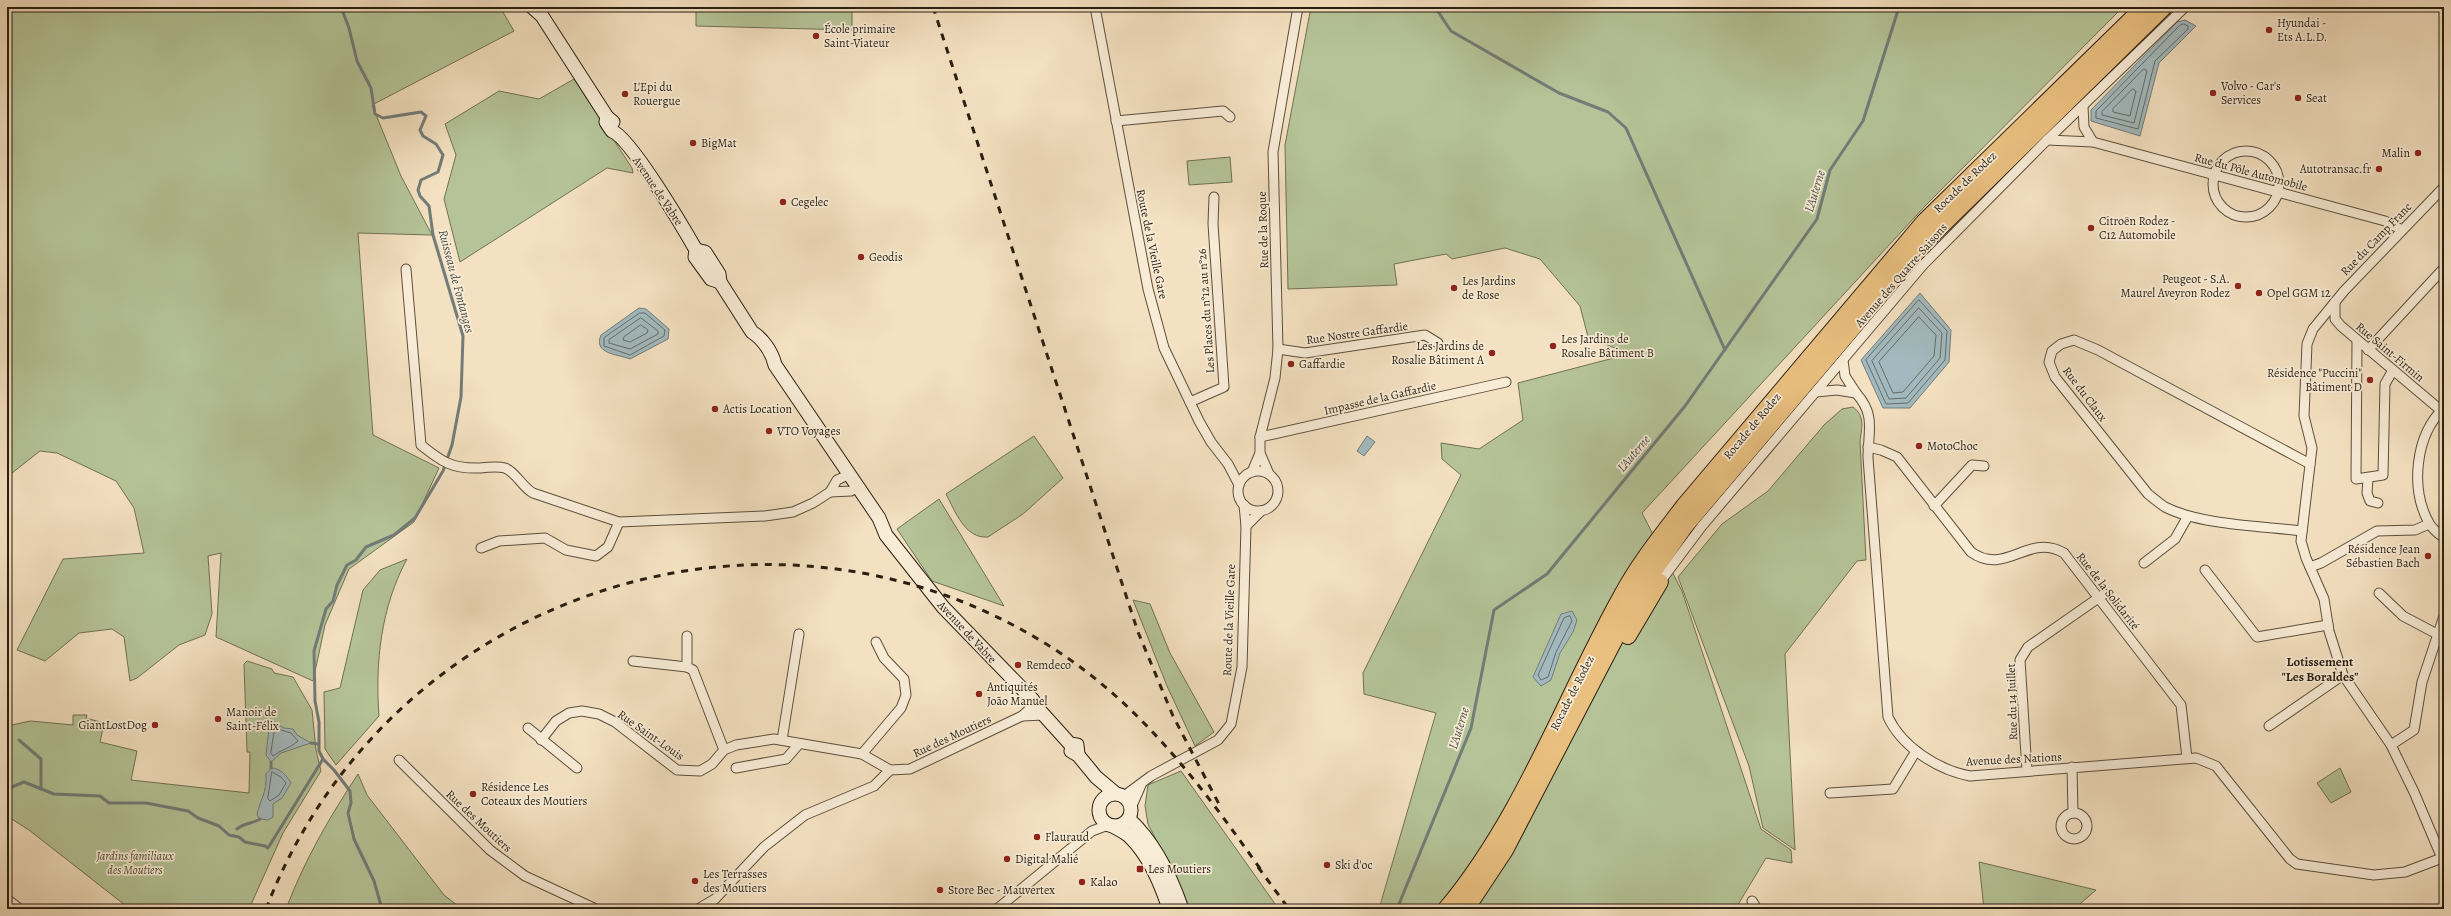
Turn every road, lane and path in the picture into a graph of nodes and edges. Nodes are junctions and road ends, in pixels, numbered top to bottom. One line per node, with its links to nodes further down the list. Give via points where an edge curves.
1 (532, 7): 7 (main road, Avenue de Vabre)
2 (1095, 7): 10 (street, Route de la Vieille Gare)
3 (1298, 7): 25 (street, Rue de la Roque, via 1273,152)
4 (2144, 7): 109 (highway, Rocade de Rodez, via 1924,222 1670,524 1622,594 1492,844)
5 (2164, 7): 94 (highway, Rocade de Rodez, via 1928,239 1685,526 1632,606)
6 (2185, 7): 8 (street, Avenue des Quatre-Saisons)
7 (541, 12): 41 (main road, Avenue de Vabre, via 606,117 606,122 612,131 617,133 670,207 696,250 695,257 711,279 720,282 752,332 753,341 768,361 775,365)
8 (2083, 106): 11 (street, Avenue des Quatre-Saisons); 12 (street, via 2084,126)
9 (1230, 117): 10 (street, via 1223,111)
10 (1116, 122): 32 (street, Route de la Vieille Gare, via 1148,289 1164,348)
11 (2047, 140): 12 (street, Rue du Pôle Automobile); 27 (street, Avenue des Quatre-Saisons, via 1923,266)
12 (2093, 142): 13 (street, Rue du Pôle Automobile)
13 (2214, 175): 15 (street, Rue du Pôle Automobile); 15 (street, via 2225,158 2244,151 2254,152 2272,162 2280,182); 15 (street, via 2216,198 2225,210 2244,218 2266,211 2274,203)
14 (2444, 187): 17 (street, Rue du Camp Franc)
15 (2279, 192): 17 (street, Rue du Pôle Automobile, via 2385,221)
16 (1214, 197): 32 (street, Les Places du n°12 au n°26, via 1212,224 1224,387)
17 (2402, 230): 20 (street, Rue du Camp Franc)
18 (406, 268): 52 (street, via 421,445 445,463 470,468 506,468 532,493)
19 (2444, 268): 26 (street)
20 (2335, 302): 21 (street); 22 (street, Rue du Camp Franc)
21 (2335, 319): 22 (street, via 2323,322); 23 (street, Rue Saint-Firmin)
22 (2312, 329): 37 (street, Rue du Camp Franc, via 2307,344 2304,416 2312,448)
23 (2357, 341): 26 (street, Rue Saint-Firmin); 43 (street, via 2356,479)
24 (1438, 344): 25 (street, Rue Nostre Gaffardie, via 1425,335 1305,353)
25 (1278, 349): 34 (street, Rue de la Roque, via 1275,378)
26 (2368, 350): 28 (street, Rue Saint-Firmin)
27 (1843, 360): 30 (street, Avenue des Quatre-Saisons); 31 (street, Avenue des Nations, via 1845,376)
28 (2393, 370): 33 (street, Rue Saint-Firmin); 43 (street, via 2385,384 2383,475)
29 (1506, 382): 34 (street, Impasse de la Gaffardie)
30 (1816, 392): 31 (street, via 1837,390); 61 (street, Avenue des Quatre-Saisons, via 1702,526)
31 (1856, 393): 35 (street, Avenue des Nations, via 1864,401 1871,416)
32 (1190, 402): 39 (street, Route de la Vieille Gare, via 1211,442)
33 (2443, 411): 53 (street, via 2429,427 2421,447 2418,476 2422,503)
34 (1260, 437): 36 (street, Rue de la Roque)
35 (1868, 447): 49 (street, Rue de la Solidarité, via 1897,457); 83 (street, Avenue des Nations, via 1888,718 1894,730)
36 (1260, 452): 40 (street, Rue de la Roque); 42 (street, Rue de la Roque)
37 (2310, 464): 51 (street, Rue du Claux, via 2098,350 2074,340 2061,344 2052,351 2050,362 2058,381 2148,494 2164,506); 55 (street, Rue du Camp Franc)
38 (1984, 466): 49 (street, via 1972,465)
39 (1231, 469): 40 (street); 44 (street, Route de la Vieille Gare)
40 (1250, 473): 42 (street); 44 (street)
41 (850, 474): 45 (main road, Avenue de Vabre); 46 (street, via 837,480)
42 (1269, 474): 50 (street, via 1277,484 1277,497 1271,506)
43 (2368, 479): 47 (street, via 2367,493 2370,501)
44 (1239, 485): 48 (street, via 1238,495)
45 (859, 487): 46 (street, via 851,491); 73 (main road, Avenue de Vabre, via 879,518 892,531 910,564 943,607)
46 (830, 492): 52 (street, via 814,503 793,512 765,516)
47 (2378, 503)
48 (1244, 505): 50 (street, via 1249,509); 54 (street, Route de la Vieille Gare)
49 (1934, 506): 63 (street, Rue de la Solidarité, via 1971,552 1982,559 1996,561 2040,546 2052,546 2064,553)
50 (1261, 511): 54 (street)
51 (2188, 516): 55 (street, Rue du Claux); 58 (street, via 2175,539)
52 (619, 522): 57 (street, via 608,547 596,556 566,550 545,538 499,541)
53 (2429, 524): 56 (street); 59 (street, via 2415,530 2376,531 2321,563)
54 (1246, 526): 93 (street, Route de la Vieille Gare, via 1242,667 1230,724 1218,740 1151,776)
55 (2302, 531): 59 (street, Rue du Camp Franc, via 2303,547)
56 (2444, 538)
57 (481, 548)
58 (2144, 564)
59 (2310, 566): 65 (street, Rue du Camp Franc, via 2324,599)
60 (2205, 570): 65 (street, via 2257,637)
61 (1660, 582): 94 (highway, via 1608,670 1558,766)
62 (2379, 593): 67 (street, via 2403,616)
63 (2101, 595): 85 (street, Rue de la Solidarité, via 2181,705); 91 (street, Rue du 14 Juillet, via 2028,647 2020,660)
64 (2444, 616): 67 (street)
65 (2328, 625): 72 (street, Rue du Camp Franc, via 2337,664)
66 (800, 634): 79 (street)
67 (2438, 634): 81 (street, via 2422,682 2414,730)
68 (687, 636): 71 (street)
69 (876, 642): 84 (street, via 884,658 904,680 906,695 901,708)
70 (633, 661): 71 (street)
71 (687, 667): 82 (street, via 693,670)
72 (2343, 675): 76 (street); 81 (street, Rue du Camp Franc)
73 (1031, 702): 74 (main road, Avenue de Vabre); 75 (street, Rue des Moutiers)
74 (1044, 715): 75 (street, Rue des Moutiers); 92 (main road, Avenue de Vabre, via 1070,744 1070,751 1078,755)
75 (1022, 716): 90 (street, Rue des Moutiers, via 910,769)
76 (2269, 726)
77 (528, 728): 78 (street)
78 (541, 740): 82 (street, Rue Saint-Louis, via 556,720 569,712 582,711 599,714 615,722 677,770 700,770 712,764); 87 (street)
79 (782, 740): 80 (street); 82 (street, via 736,745)
80 (799, 744): 84 (street); 88 (street, via 786,759)
81 (2391, 745): 101 (street, Rue du Camp Franc)
82 (724, 750)
83 (1916, 751): 91 (street, Avenue des Nations, via 1957,773 1970,776); 95 (street, via 1893,788)
84 (862, 754): 90 (street)
85 (2187, 758): 89 (street, Avenue des Nations); 101 (street, Avenue des Nations, via 2206,760 2216,766 2290,859 2297,864 2374,874 2405,872)
86 (399, 760): 105 (street, Rue des Moutiers, via 490,850 525,876)
87 (577, 768)
88 (736, 768)
89 (2072, 768): 91 (street, Avenue des Nations); 99 (street)
90 (890, 770): 106 (street, via 874,786 805,815 764,846 715,900)
91 (2028, 771)
92 (1096, 777): 96 (main road, Avenue de Vabre); 97 (main road, Avenue de Vabre)
93 (1141, 785): 96 (street, Route de la Vieille Gare); 98 (street, Route de la Vieille Gare)
94 (1540, 787): 110 (highway, Rocade de Rodez, via 1505,850)
95 (1830, 793)
96 (1120, 795): 97 (main road, via 1105,796); 98 (main road)
97 (1102, 800): 100 (main road, via 1098,809)
98 (1130, 813): 100 (main road, via 1122,825); 108 (main road, via 1159,858)
99 (2073, 813)
100 (1104, 824): 103 (street); 107 (main road, via 1131,837 1151,866)
101 (2443, 860)
102 (7, 899): 104 (street)
103 (1000, 908)
104 (20, 909)
105 (596, 909)
106 (698, 909)
107 (1169, 909)
108 (1182, 909)
109 (1446, 909)
110 (1466, 909)

